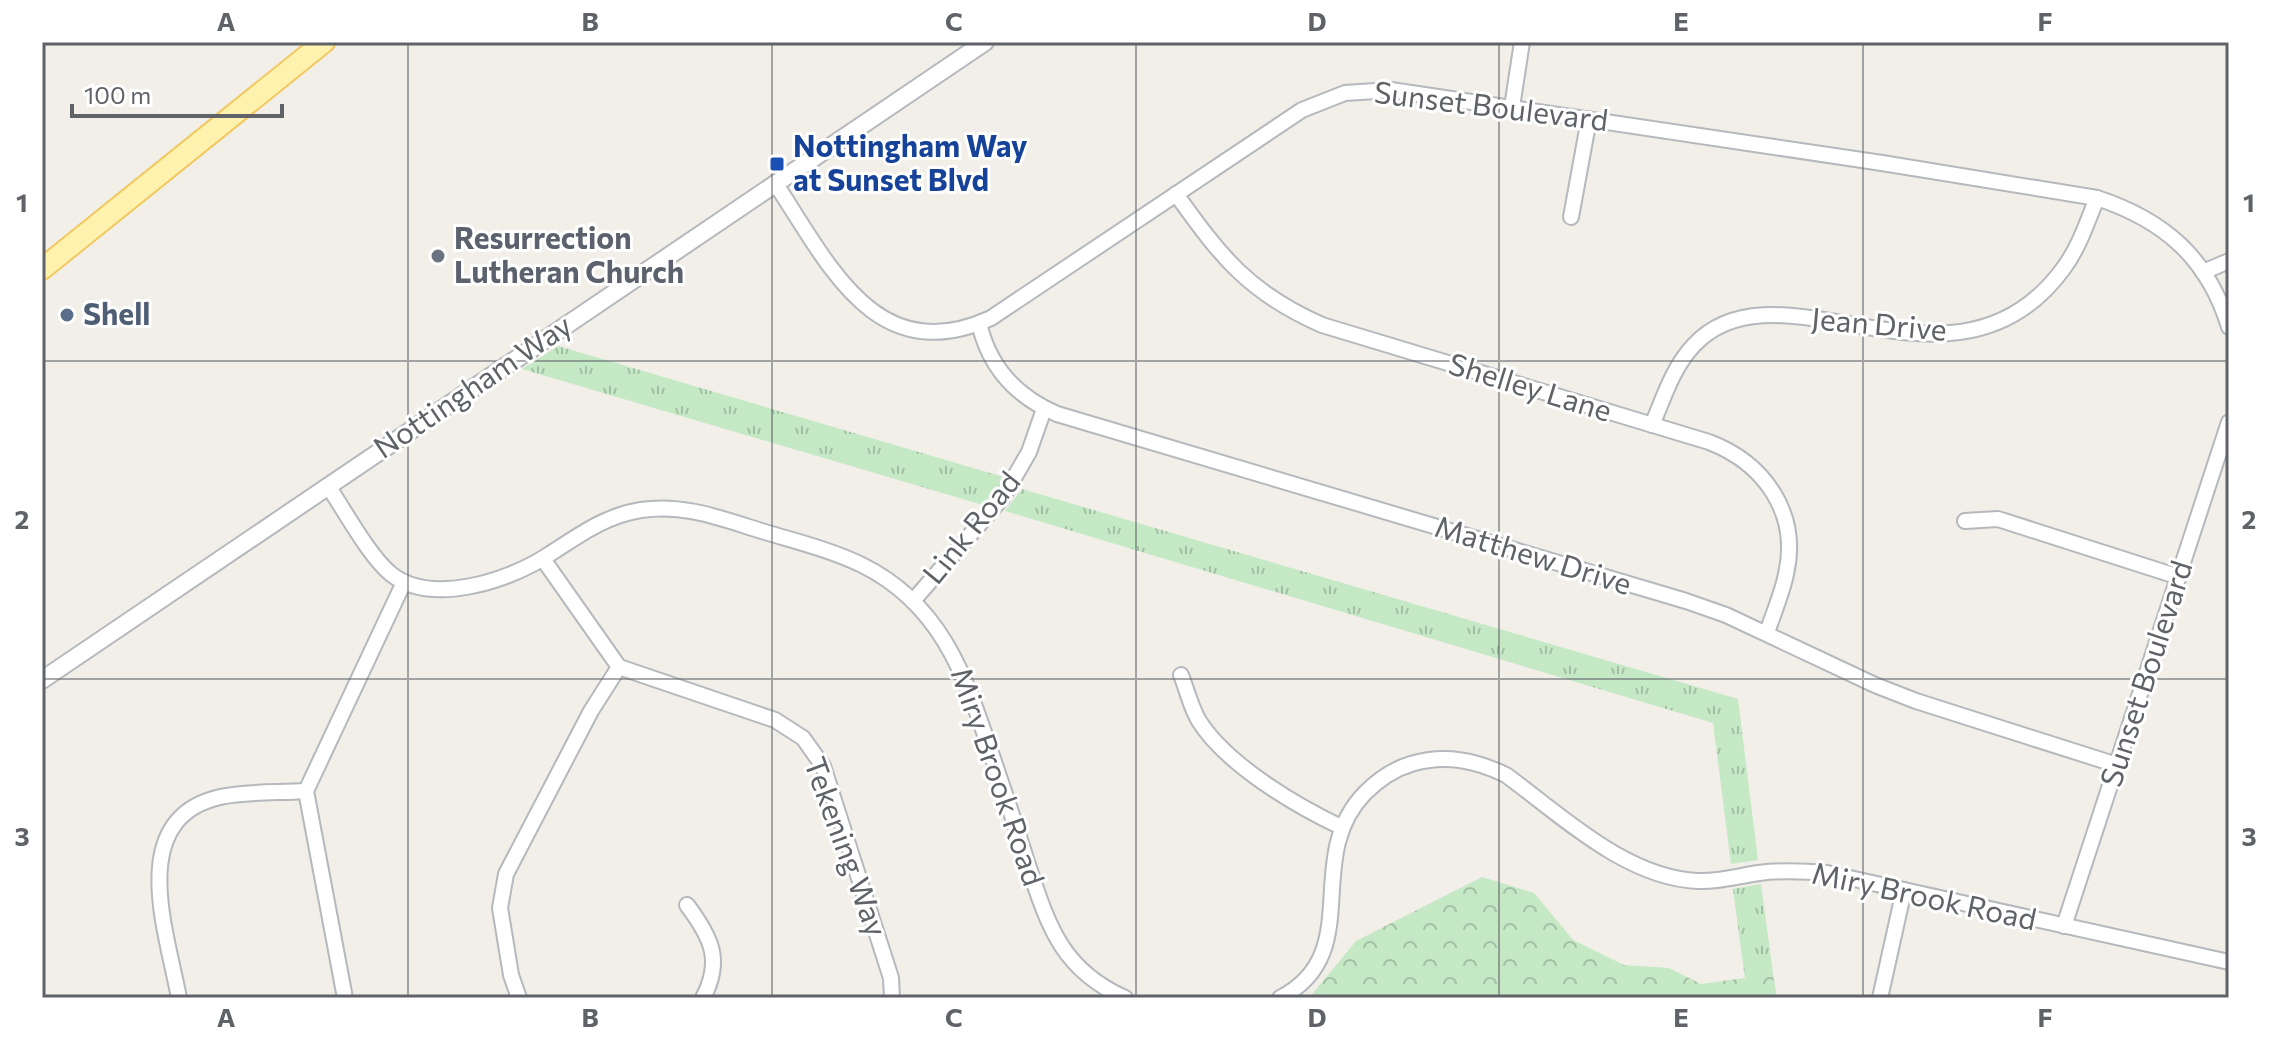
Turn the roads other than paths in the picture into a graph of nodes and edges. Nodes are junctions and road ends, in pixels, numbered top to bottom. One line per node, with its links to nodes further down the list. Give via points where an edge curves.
1 (324, 42): 11 (main road)
2 (985, 42): 6 (street, Nottingham Way)
3 (1522, 42): 4 (street)
4 (1512, 107): 5 (street, Sunset Boulevard); 7 (street, Sunset Boulevard, via 1391,90 1345,93 1302,110)
5 (1589, 119): 8 (street, Sunset Boulevard); 9 (street)
6 (775, 183): 13 (street, Sunset Boulevard, via 865,308 921,331); 18 (street, Nottingham Way)
7 (1176, 194): 13 (street, Sunset Boulevard); 17 (street, Shelley Lane, via 1224,259 1267,297 1294,312)
8 (2097, 198): 12 (street, Sunset Boulevard, via 2125,207 2169,234); 17 (street, Jean Drive, via 2066,266 2015,314 1945,335 1768,314 1730,321 1695,343 1682,359)
9 (1571, 217)
10 (2229, 261): 12 (street)
11 (42, 269)
12 (2203, 272): 14 (street, Sunset Boulevard)
13 (979, 323): 15 (street, Matthew Drive, via 999,370)
14 (2229, 327)
15 (1044, 409): 23 (street, Link Road, via 1010,487); 24 (street, Matthew Drive, via 1686,601)
16 (2229, 422): 21 (street, Sunset Boulevard)
17 (1652, 425): 24 (street, Shelley Lane, via 1744,458 1779,501 1789,555)
18 (328, 486): 22 (street, via 380,562); 27 (street, Nottingham Way)
19 (1965, 521): 21 (street, via 1998,519)
20 (543, 559): 22 (street, Miry Brook Road, via 469,586 424,588); 23 (street, Miry Brook Road, via 601,521 669,508 695,511 842,556); 25 (street)
21 (2179, 577): 28 (street, Sunset Boulevard)
22 (404, 582): 29 (street)
23 (913, 601): 36 (street, Miry Brook Road, via 942,636 967,681 1049,927)
24 (1767, 633): 28 (street, Matthew Drive, via 1916,701)
25 (619, 667): 39 (street, via 506,874 500,908); 41 (street, Tekening Way, via 775,720 815,752 891,978)
26 (1181, 675): 30 (street, via 1199,721 1221,745 1276,791)
27 (42, 680)
28 (2117, 765): 33 (street, Sunset Boulevard)
29 (306, 791): 37 (street, via 214,799 190,810 169,834 158,879); 38 (street)
30 (1341, 827): 31 (street, Miry Brook Road, via 1358,800 1388,774 1425,760 1467,760 1506,775 1616,855 1651,872 1698,881 1827,873); 43 (street, Miry Brook Road, via 1332,862 1325,950 1306,980)
31 (1904, 890): 33 (street, Miry Brook Road); 44 (street)
32 (687, 905): 40 (street, via 714,959)
33 (2064, 926): 35 (street, Miry Brook Road)
34 (2229, 946): 35 (street)
35 (2226, 961)
36 (1100, 993): 42 (street, Miry Brook Road)
37 (179, 998)
38 (345, 998)
39 (519, 998)
40 (703, 998)
41 (892, 998)
42 (1125, 998)
43 (1280, 998)
44 (1880, 998)

